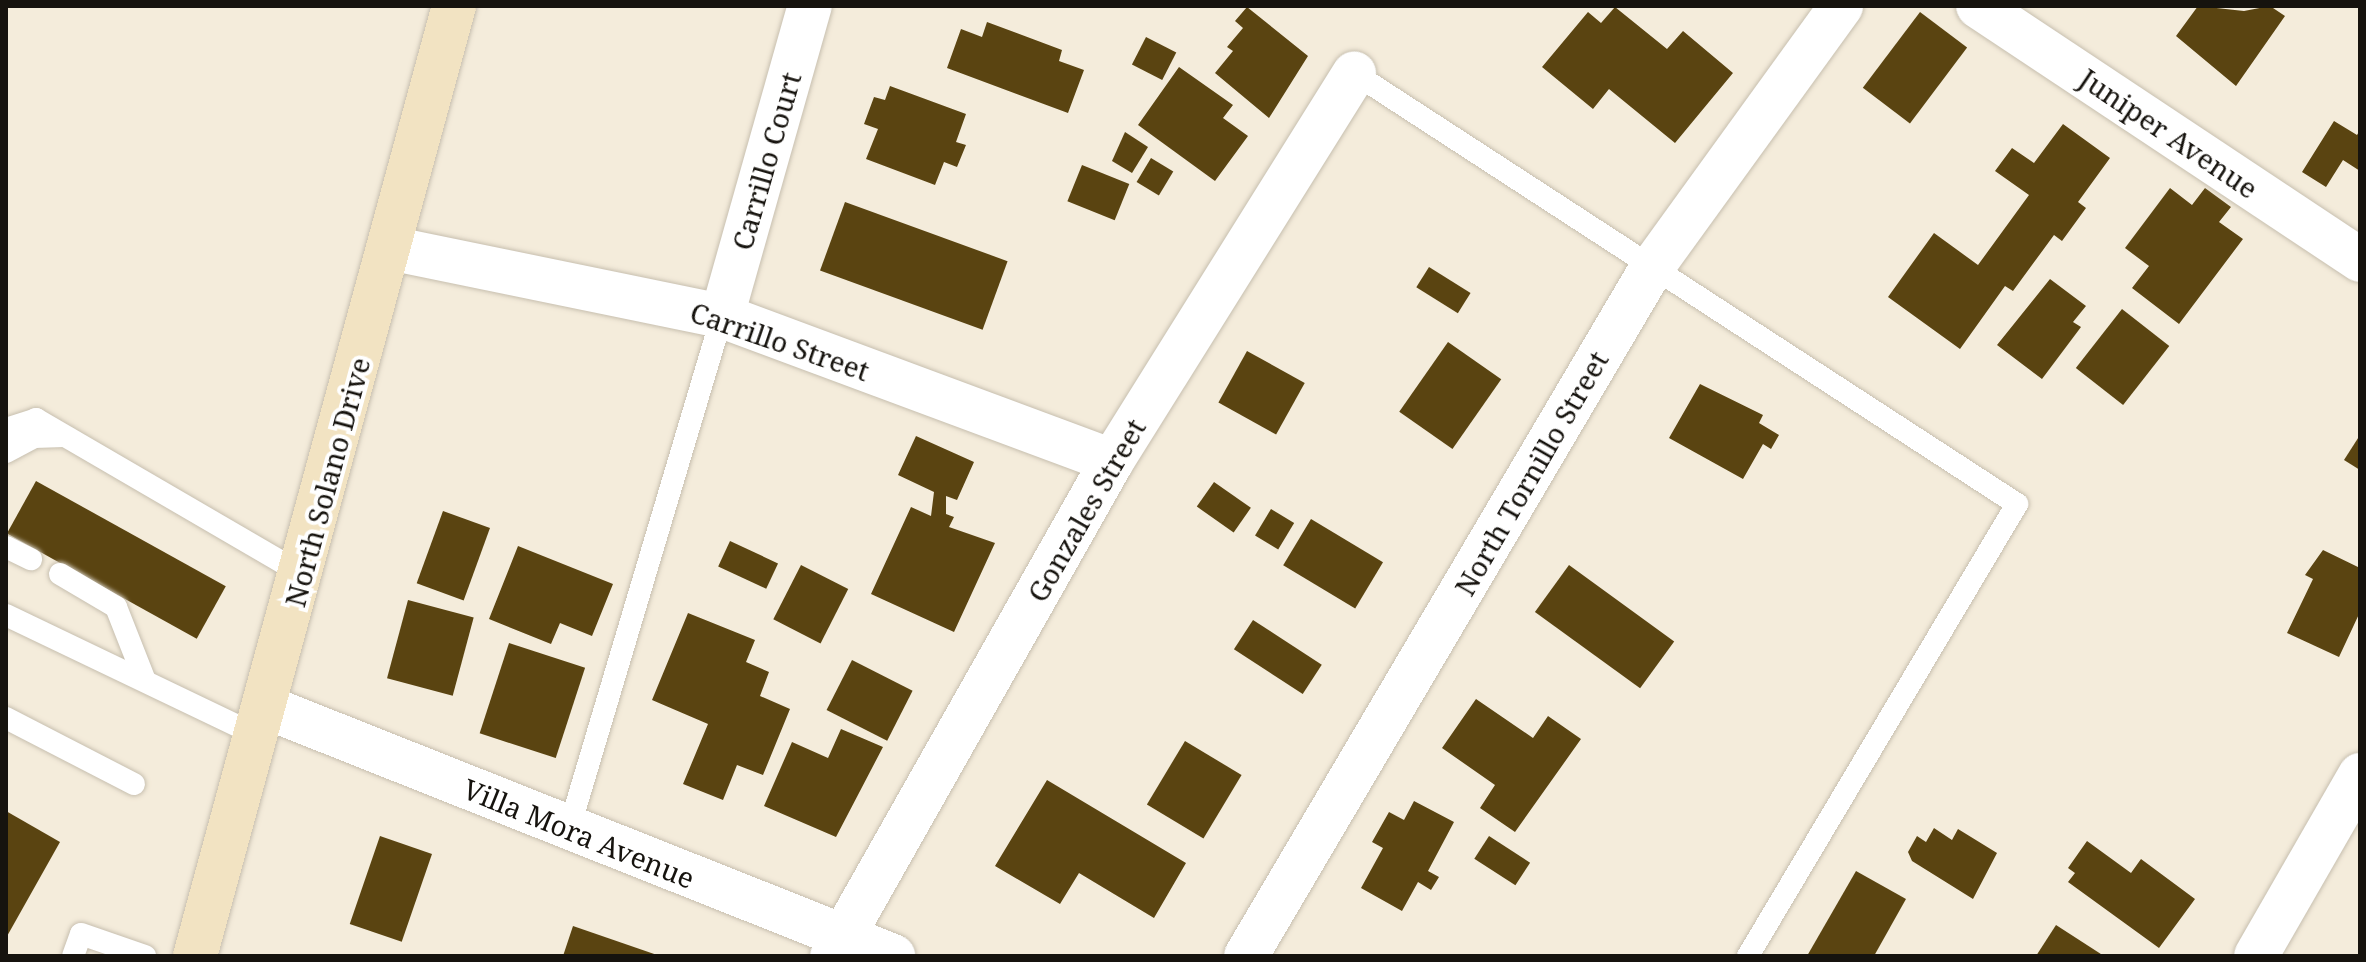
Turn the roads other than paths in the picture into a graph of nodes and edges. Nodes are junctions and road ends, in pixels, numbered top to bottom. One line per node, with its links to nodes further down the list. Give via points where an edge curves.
1 (454, 6): 6 (main road, North Solano Drive)
2 (810, 6): 9 (street, Carrillo Court)
3 (1841, 6): 8 (street, North Tornillo Street)
4 (1978, 6): 7 (street, Juniper Avenue)
5 (1354, 73): 8 (lane); 13 (street, Gonzales Street)
6 (390, 248): 9 (street, Carrillo Street); 17 (main road, North Solano Drive)
7 (2360, 260)
8 (1653, 266): 30 (street, North Tornillo Street); 31 (lane, via 2017,504)
9 (722, 316): 13 (street, Carrillo Street); 24 (lane)
10 (6, 429): 11 (lane, via 36,419)
11 (65, 436): 12 (lane, via 34,437); 17 (lane)
12 (6, 452)
13 (1112, 461): 25 (street, Gonzales Street)
14 (6, 547): 15 (lane)
15 (31, 559)
16 (60, 574): 19 (lane, via 116,607)
17 (302, 574): 21 (main road, North Solano Drive)
18 (6, 615): 19 (lane)
19 (144, 678): 21 (lane)
20 (6, 718): 23 (lane)
21 (261, 721): 24 (street, Villa Mora Avenue); 28 (main road, North Solano Drive)
22 (2360, 775): 32 (street)
23 (134, 784)
24 (569, 829): 25 (street, Villa Mora Avenue)
25 (837, 948): 29 (street, Villa Mora Avenue)
26 (73, 956): 27 (lane, via 81,934)
27 (145, 956)
28 (195, 956)
29 (893, 956)
30 (1246, 956)
31 (1748, 956)
32 (2256, 956)

